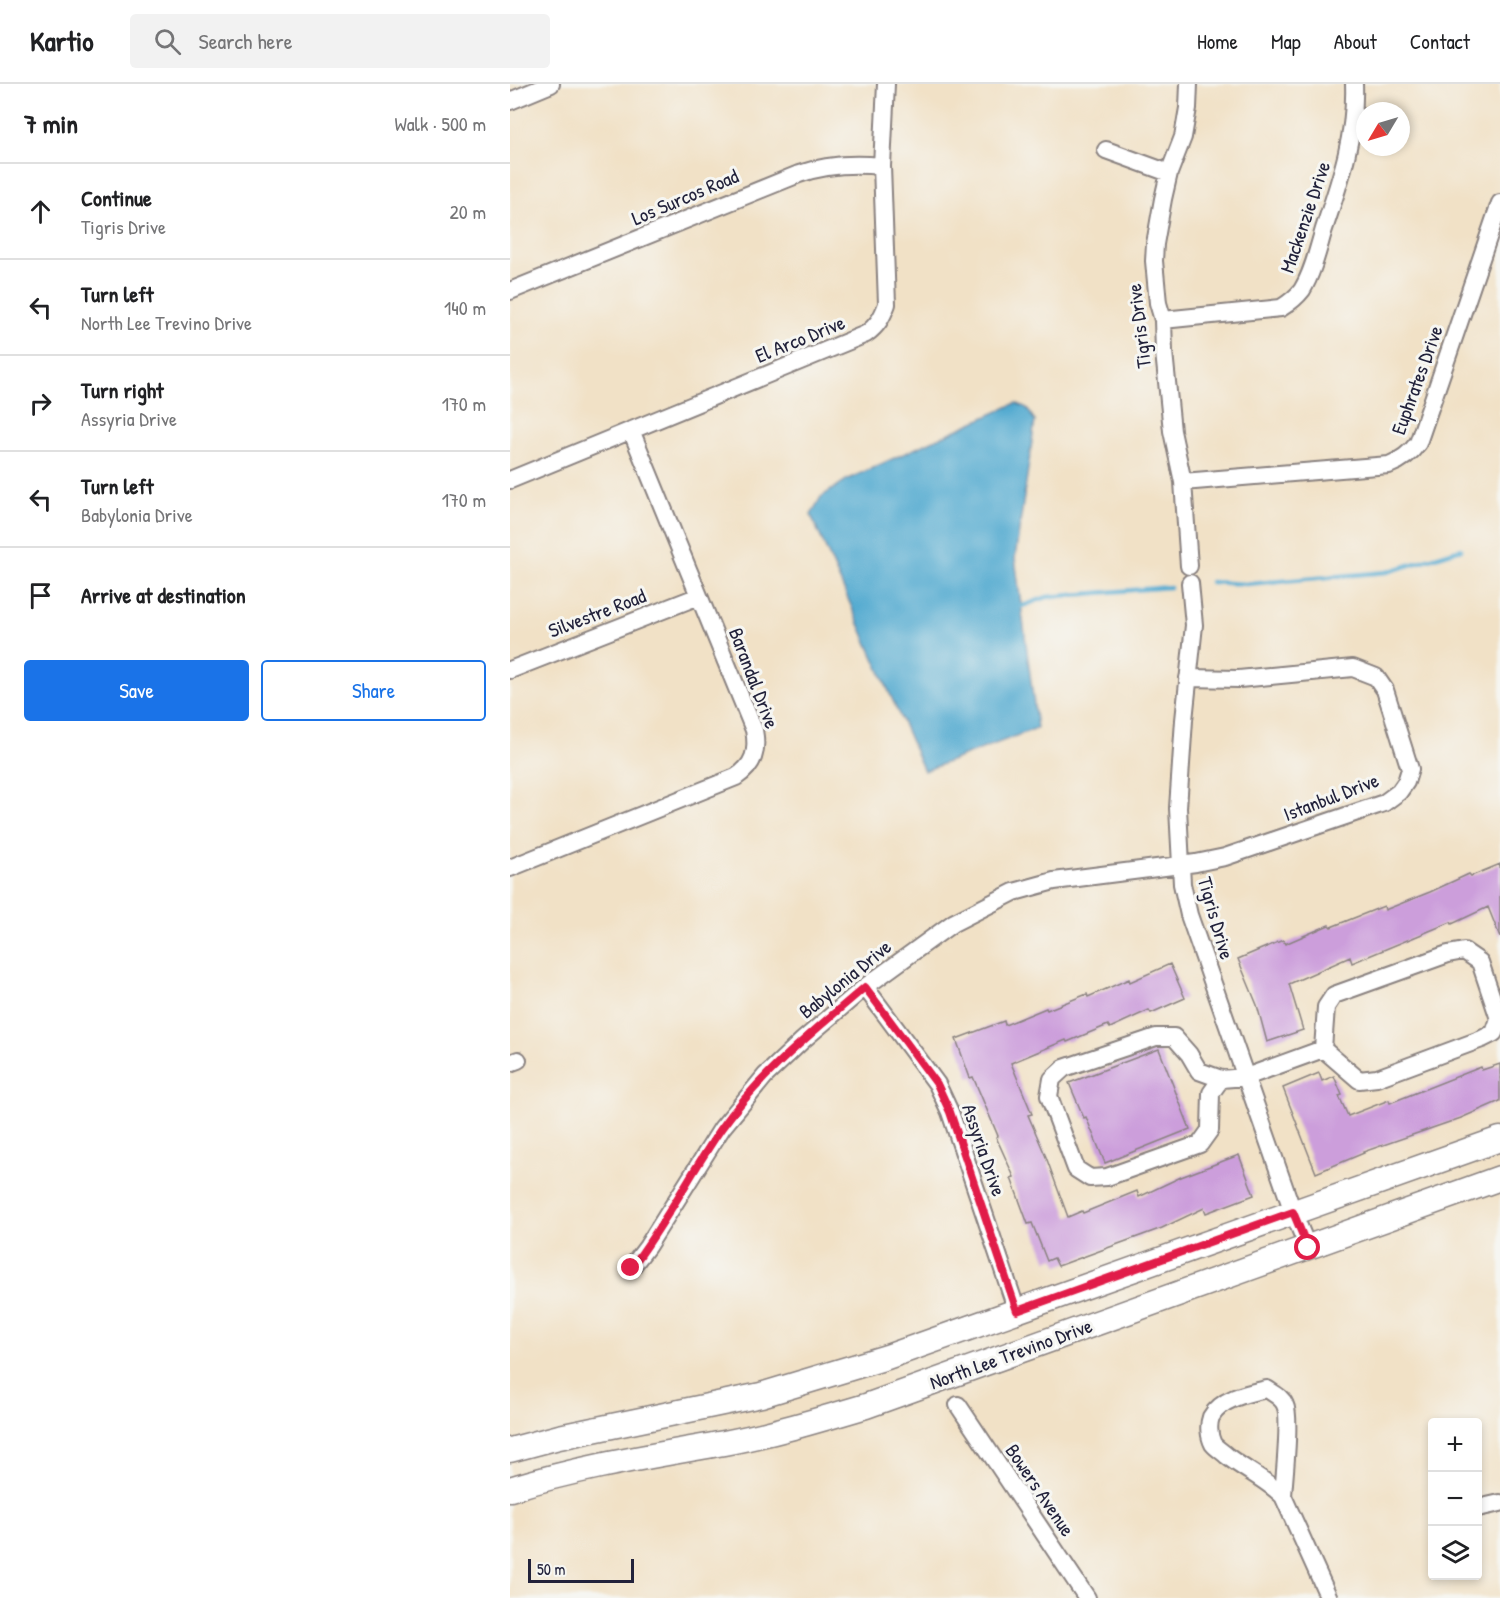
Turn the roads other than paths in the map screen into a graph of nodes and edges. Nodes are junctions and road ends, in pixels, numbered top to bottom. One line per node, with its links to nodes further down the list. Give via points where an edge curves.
1 (551, 84): 5 (street)
2 (886, 84): 7 (street, El Arco Drive)
3 (1189, 84): 8 (street, Tigris Drive, via 1183,137)
4 (1354, 84): 11 (street, Mackenzie Drive, via 1348,154 1315,258 1297,297 1281,308)
5 (510, 101)
6 (1106, 150): 8 (street)
7 (882, 166): 10 (street, Los Surcos Road, via 836,165 799,174); 12 (street, El Arco Drive, via 887,292 885,310 876,327)
8 (1169, 173): 11 (street, Tigris Drive, via 1154,261)
9 (1500, 202): 14 (street, Euphrates Drive, via 1426,422 1411,453 1389,465)
10 (510, 291)
11 (1163, 320): 14 (street, Tigris Drive, via 1172,431)
12 (631, 430): 13 (street, El Arco Drive); 15 (street, Barandal Drive)
13 (510, 480)
14 (1183, 482): 17 (street, Tigris Drive, via 1194,625)
15 (699, 596): 16 (street, Silvestre Road); 19 (street, Barandal Drive, via 754,730 753,760 736,777)
16 (510, 670)
17 (1188, 678): 18 (street, Tigris Drive, via 1178,808); 18 (street, Istanbul Drive, via 1239,679 1353,668 1376,677 1385,690 1410,769 1399,792 1384,803 1225,857)
18 (1181, 865): 20 (street, Babylonia Drive, via 1054,881 1014,892 953,923); 22 (street, Tigris Drive, via 1189,915)
19 (510, 868)
20 (865, 987): 28 (street, Babylonia Drive, via 765,1076 722,1128); 29 (street, Assyria Drive, via 937,1084)
21 (1323, 1049): 21 (street, via 1359,1080 1377,1078 1482,1040 1494,1033 1499,1019 1480,962 1464,951 1448,954 1334,995 1326,1007); 22 (street)
22 (1246, 1077): 23 (street); 26 (street, Tigris Drive)
23 (1221, 1079): 23 (street, via 1199,1071 1174,1037 1156,1037 1064,1068 1052,1078 1049,1096 1076,1169 1090,1178 1107,1177 1200,1144 1210,1130 1211,1093)
24 (1500, 1139): 26 (main road, North Lee Trevino Drive)
25 (1500, 1178): 27 (main road, North Lee Trevino Drive)
26 (1293, 1212): 27 (street, Tigris Drive); 29 (main road, North Lee Trevino Drive)
27 (1308, 1248): 32 (main road, North Lee Trevino Drive, via 866,1406 725,1443 599,1465)
28 (631, 1268)
29 (1017, 1311): 31 (main road, North Lee Trevino Drive, via 887,1357 761,1395)
30 (958, 1405): 36 (street, Bowers Avenue)
31 (510, 1450)
32 (510, 1489)
33 (1283, 1496): 33 (street, via 1286,1406 1267,1389 1226,1402 1208,1423 1214,1445); 37 (street)
34 (1500, 1503): 35 (street)
35 (1482, 1507)
36 (1088, 1598)
37 (1329, 1598)

